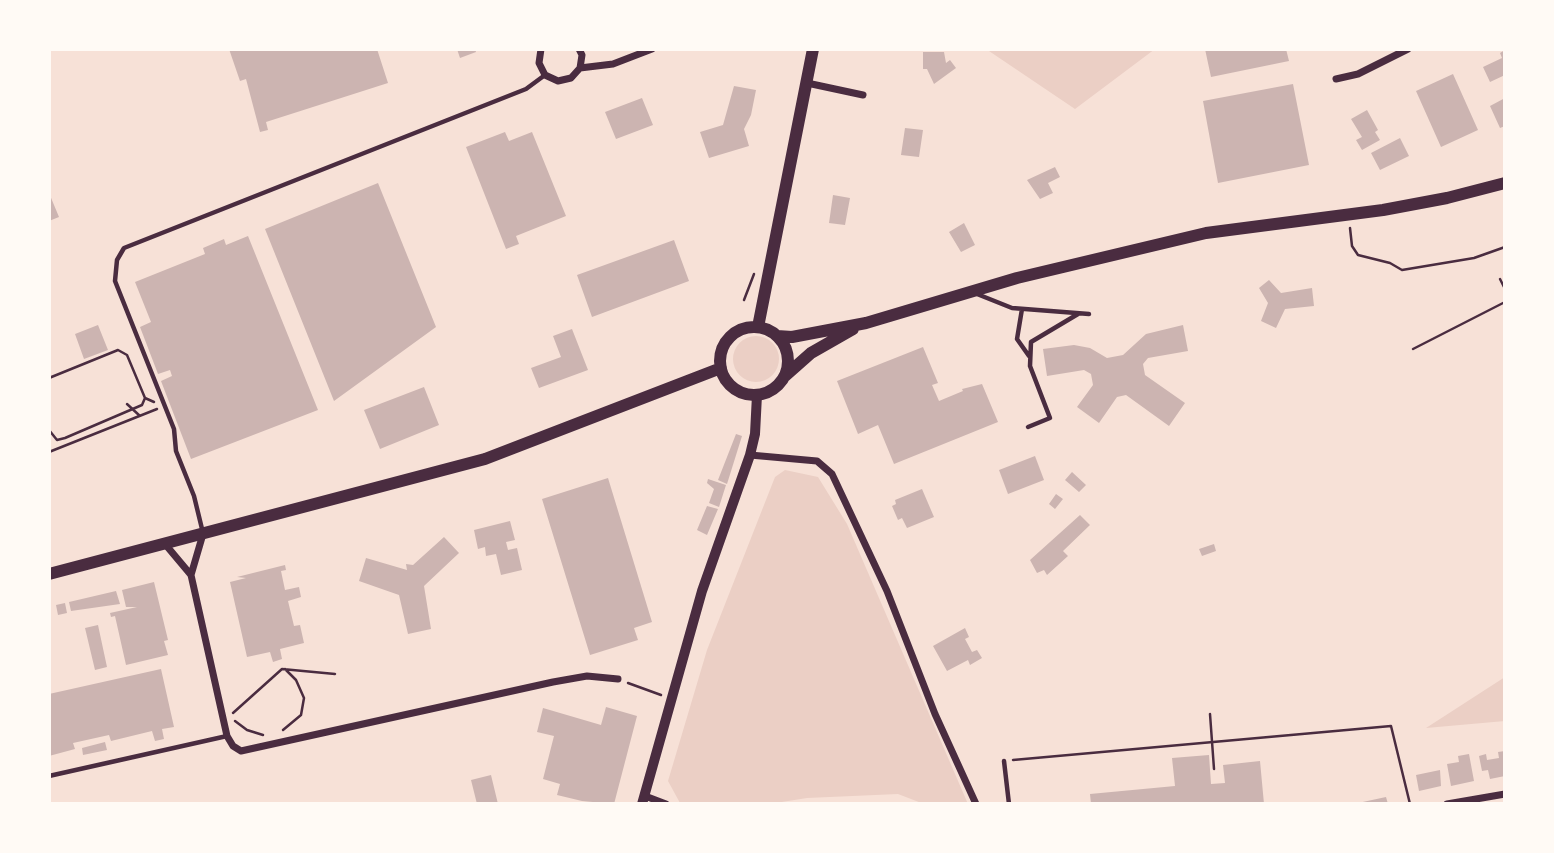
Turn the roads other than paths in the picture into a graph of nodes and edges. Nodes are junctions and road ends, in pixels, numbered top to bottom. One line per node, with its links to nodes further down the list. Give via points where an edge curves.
1 (540, 49): 7 (street, via 539,63)
2 (579, 49): 6 (street)
3 (652, 49): 6 (street, via 614,64)
4 (813, 49): 9 (main road)
5 (1408, 49): 8 (street, via 1358,74)
6 (580, 68): 7 (street, via 571,78 558,81)
7 (545, 75): 25 (lane, via 526,89 124,248 117,260 115,281 174,429 176,452)
8 (1336, 79)
9 (807, 83): 10 (street); 17 (main road)
10 (863, 95)
11 (1505, 183): 12 (main road, via 1383,210 1206,233)
12 (971, 291): 13 (lane); 16 (main road)
13 (1022, 309): 14 (lane); 19 (lane, via 1017,339)
14 (1078, 314): 15 (lane); 19 (lane, via 1031,342)
15 (1089, 314)
16 (866, 323): 18 (main road); 21 (main road, via 811,353)
17 (758, 327): 18 (main road); 20 (main road, via 729,338)
18 (777, 336): 21 (main road, via 786,350)
19 (1029, 357): 23 (lane, via 1050,418)
20 (721, 368): 22 (main road, via 730,385); 25 (main road, via 485,459)
21 (785, 376): 22 (main road, via 778,386)
22 (757, 395): 24 (street)
23 (1028, 427)
24 (750, 455): 34 (street, via 702,591); 36 (street, via 817,461 832,474 887,591 934,714)
25 (203, 534): 26 (main road); 28 (street)
26 (165, 544): 27 (main road); 28 (street)
27 (49, 574)
28 (191, 575): 30 (street)
29 (618, 679): 30 (street, via 587,676 553,682 246,752 233,746)
30 (227, 736): 32 (lane)
31 (1004, 761): 37 (lane)
32 (49, 776)
33 (1505, 794): 38 (street)
34 (644, 800): 35 (street)
35 (666, 804)
36 (976, 804)
37 (1009, 804)
38 (1447, 804)

